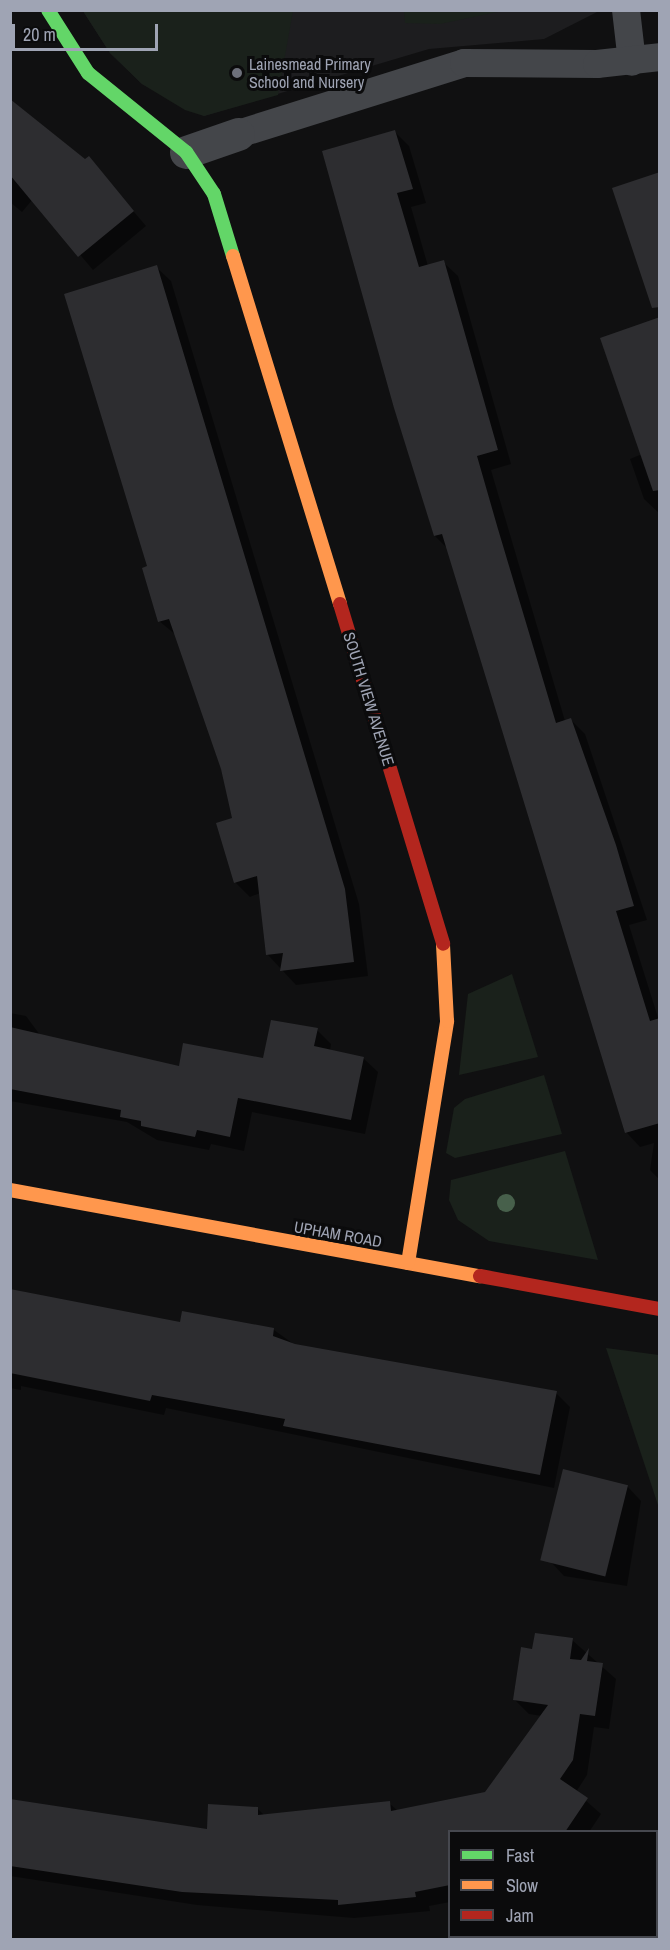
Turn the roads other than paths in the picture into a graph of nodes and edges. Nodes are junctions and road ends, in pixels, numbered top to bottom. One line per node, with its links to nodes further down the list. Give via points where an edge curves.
1 (48, 10): 6 (street, SOUTH VIEW AVENUE, via 101,86)
2 (626, 10): 4 (lane)
3 (660, 57): 4 (lane)
4 (632, 62): 5 (lane, via 464,63)
5 (238, 134): 6 (street)
6 (186, 152): 8 (street, SOUTH VIEW AVENUE, via 214,194 446,953 447,1021)
7 (10, 1190): 8 (street, UPHAM ROAD)
8 (408, 1263): 9 (street, UPHAM ROAD)
9 (660, 1309)

